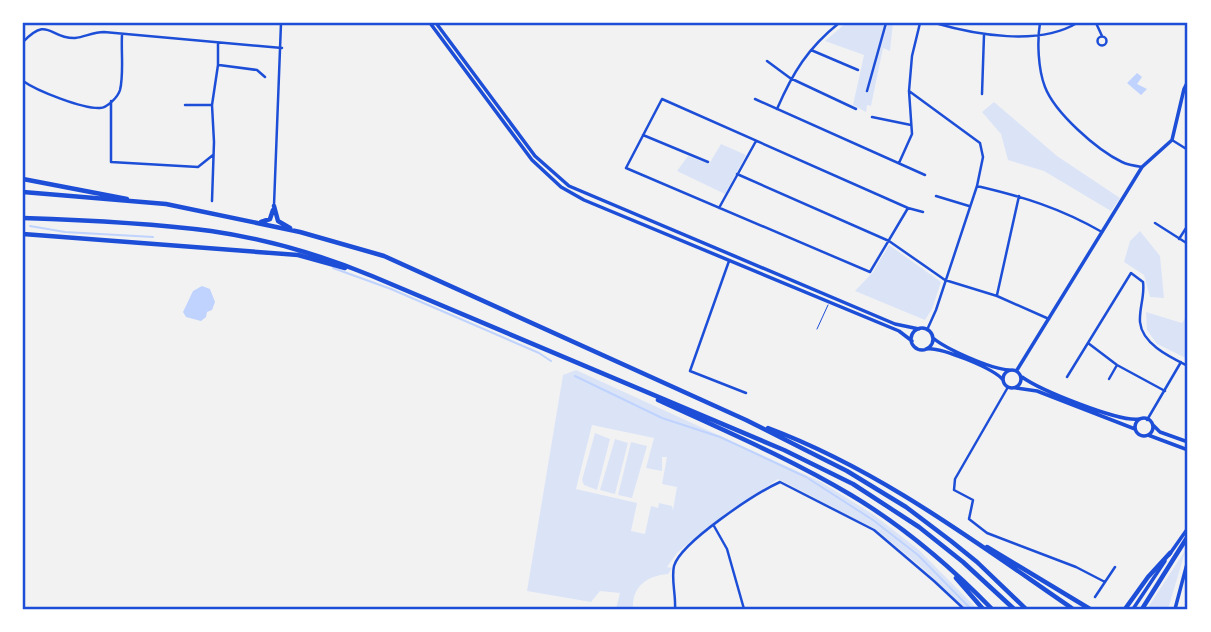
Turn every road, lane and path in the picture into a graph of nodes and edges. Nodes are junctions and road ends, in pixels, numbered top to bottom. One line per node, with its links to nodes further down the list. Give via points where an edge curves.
1 (281, 23): 19 (street)
2 (430, 23): 71 (street, via 526,153 561,187)
3 (436, 23): 78 (street, via 530,150 569,186 902,327)
4 (837, 23): 20 (street)
5 (886, 23): 29 (street)
6 (920, 23): 28 (street)
7 (935, 23): 12 (street)
8 (956, 23): 12 (street)
9 (1040, 23): 13 (street)
10 (1077, 23): 13 (street)
11 (1096, 23): 16 (street)
12 (954, 29): 15 (street)
13 (1038, 34): 15 (street); 46 (street, via 1045,88 1055,103 1102,149 1120,161)
14 (122, 35): 17 (street, via 93,32 67,37 46,29 33,32); 18 (street); 32 (street, via 120,91)
15 (984, 35): 30 (street)
16 (1102, 36)
17 (23, 43)
18 (218, 44): 19 (street); 22 (street)
19 (282, 48): 56 (street)
20 (811, 50): 23 (street); 25 (street)
21 (767, 61): 25 (street)
22 (218, 65): 24 (street, via 257,70); 34 (street)
23 (858, 70)
24 (265, 77)
25 (790, 78): 35 (street); 36 (street)
26 (23, 81): 32 (street, via 75,103 100,108)
27 (1188, 81): 40 (street)
28 (909, 91): 38 (street); 50 (street, via 980,143 983,157)
29 (867, 92)
30 (982, 94)
31 (755, 99): 35 (street)
32 (111, 101): 43 (street, via 111,162 198,167)
33 (185, 105): 34 (street)
34 (212, 105): 43 (street)
35 (777, 109): 45 (street)
36 (856, 109)
37 (872, 117): 38 (street)
38 (911, 125): 45 (street, via 910,141)
39 (643, 135): 41 (street, via 662,99); 44 (street); 59 (street, via 626,168)
40 (1172, 140): 42 (street); 46 (street)
41 (756, 141): 47 (street); 58 (street)
42 (1188, 150)
43 (213, 155): 54 (street)
44 (708, 162)
45 (899, 163): 48 (street)
46 (1142, 167): 66 (street)
47 (737, 174): 59 (street); 69 (street)
48 (925, 175)
49 (23, 179): 55 (highway)
50 (976, 186): 53 (street); 57 (street)
51 (23, 192): 55 (highway)
52 (936, 196): 57 (street)
53 (1019, 196): 66 (street); 74 (street)
54 (212, 201)
55 (166, 204): 62 (highway)
56 (274, 206): 62 (highway, via 269,220); 65 (highway, via 278,221)
57 (969, 206): 73 (street)
58 (908, 208): 60 (street); 69 (street)
59 (719, 209): 69 (street, via 870,272)
60 (923, 212)
61 (24, 218): 72 (highway, via 212,231 298,250)
62 (252, 221): 65 (highway)
63 (1155, 223): 68 (street)
64 (1188, 225): 68 (street)
65 (300, 232): 99 (highway, via 384,257)
66 (1102, 232): 76 (street)
67 (23, 234): 72 (highway, via 298,255)
68 (1180, 239): 70 (street)
69 (888, 241): 73 (street)
70 (1188, 244)
71 (729, 261): 75 (street); 97 (street, via 690,371)
72 (372, 276): 87 (highway)
73 (945, 280): 74 (street); 79 (street)
74 (997, 296): 76 (street)
75 (829, 303): 77 (lane); 81 (street, via 900,331)
76 (1049, 319): 89 (street)
77 (817, 329)
78 (919, 329): 79 (street); 81 (street)
79 (927, 330): 80 (street)
80 (933, 338): 83 (street); 88 (street)
81 (912, 341): 83 (street, via 917,349)
82 (1088, 343): 84 (street, via 1131,273 1143,282 1140,323 1144,335); 85 (street); 91 (street)
83 (926, 349): 93 (street, via 938,349)
84 (1181, 362): 86 (street); 96 (street)
85 (1117, 365): 92 (street); 96 (street)
86 (1188, 366)
87 (594, 370): 112 (highway, via 800,466 910,535); 123 (highway, via 853,484 919,527)
88 (1009, 370): 89 (street); 93 (street)
89 (1017, 370): 90 (street)
90 (1022, 377): 95 (street); 98 (street, via 1108,415)
91 (1067, 377)
92 (1109, 379)
93 (1003, 380): 94 (street)
94 (1008, 387): 95 (street); 114 (street, via 954,490 973,500 969,519 987,533)
95 (1016, 388): 102 (street, via 1037,391)
96 (1165, 391): 100 (street)
97 (746, 393)
98 (1139, 419): 100 (street); 102 (street)
99 (746, 420): 109 (highway, via 802,441 870,475); 124 (highway, via 906,507 977,562)
100 (1147, 420): 101 (street)
101 (1153, 425): 103 (street); 104 (street)
102 (1136, 429): 103 (street)
103 (1146, 435): 105 (street)
104 (1188, 442)
105 (1188, 450)
106 (714, 526): 116 (street, via 676,562); 117 (street, via 727,549); 120 (street, via 780,482 874,530)
107 (1188, 528): 110 (street)
108 (1188, 536): 129 (highway)
109 (974, 540): 125 (highway); 126 (highway)
110 (1170, 553): 127 (highway); 128 (street)
111 (1188, 559): 130 (street)
112 (942, 562): 121 (highway); 122 (highway)
113 (1115, 568): 114 (street)
114 (1105, 582): 115 (street)
115 (1095, 597)
116 (675, 609)
117 (744, 609)
118 (850, 609): 119 (street)
119 (858, 609)
120 (964, 609)
121 (984, 609)
122 (992, 609)
123 (1014, 609)
124 (1026, 609)
125 (1073, 609)
126 (1090, 609)
127 (1125, 609)
128 (1133, 609)
129 (1142, 609)
130 (1174, 609)

